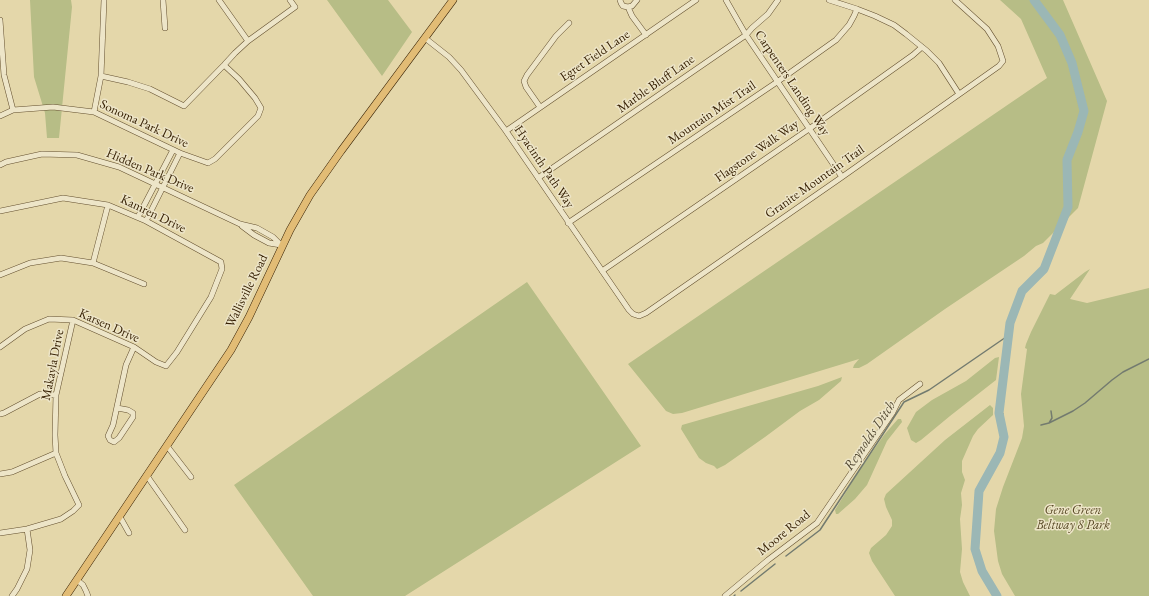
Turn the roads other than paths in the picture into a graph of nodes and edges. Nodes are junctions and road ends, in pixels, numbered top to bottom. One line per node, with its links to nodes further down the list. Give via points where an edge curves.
1 (104, 0): 24 (street)
2 (163, 0): 17 (street)
3 (219, 0): 21 (street)
4 (290, 0): 21 (street, via 295,7)
5 (453, 0): 20 (main road, Wallisville Road)
6 (620, 0): 13 (street, via 623,6)
7 (637, 0): 13 (street)
8 (696, 0): 18 (street, Egret Field Lane)
9 (726, 0): 19 (street, Carpenters Landing Way)
10 (778, 0): 19 (street, Marble Bluff Lane, via 768,14)
11 (829, 0): 14 (street)
12 (956, 0): 26 (street, Granite Mountain Trail, via 987,29 998,46 1003,61 996,69)
13 (628, 7): 18 (street)
14 (857, 9): 22 (street, via 894,25); 25 (street, Mountain Mist Trail, via 839,37)
15 (0, 20): 28 (street, via 4,75)
16 (569, 23): 27 (street, via 556,36 524,81)
17 (165, 28)
18 (646, 35): 27 (street, Egret Field Lane)
19 (746, 35): 25 (street, Carpenters Landing Way); 37 (street, Marble Bluff Lane)
20 (424, 38): 32 (street, Hyacinth Path Way, via 462,70); 45 (main road, Wallisville Road, via 310,195)
21 (248, 41): 23 (street)
22 (922, 47): 26 (street, via 939,63); 31 (street, Flagstone Walk Way)
23 (224, 65): 24 (street, via 184,106 150,89); 34 (street, Sonoma Park Drive, via 255,98 261,108 258,116 208,164)
24 (101, 76): 29 (street)
25 (777, 82): 31 (street, Carpenters Landing Way); 44 (street, Mountain Mist Trail)
26 (959, 94): 36 (street, Granite Mountain Trail)
27 (540, 107): 32 (street, Egret Field Lane)
28 (13, 110): 29 (street, Sonoma Park Drive, via 53,107); 30 (street, Sonoma Park Drive)
29 (94, 112): 33 (street, Sonoma Park Drive)
30 (0, 116)
31 (809, 129): 36 (street, Carpenters Landing Way); 47 (street, Flagstone Walk Way)
32 (506, 131): 37 (street, Hyacinth Path Way)
33 (173, 150): 34 (street, Sonoma Park Drive); 38 (street)
34 (180, 153): 39 (street)
35 (0, 165): 38 (street, Hidden Park Drive, via 42,154 77,154 119,167)
36 (842, 177): 50 (street, Granite Mountain Trail, via 646,313)
37 (538, 178): 44 (street, Hyacinth Path Way)
38 (156, 184): 39 (street, Hidden Park Drive); 42 (street)
39 (163, 187): 43 (street); 45 (street, Hidden Park Drive, via 240,224 269,243)
40 (108, 205): 41 (street, Kamren Drive, via 63,198); 42 (street, Kamren Drive); 46 (street)
41 (0, 212)
42 (138, 217): 43 (street, Kamren Drive)
43 (146, 221): 54 (street, Kamren Drive, via 221,262 222,269 211,297)
44 (568, 223): 47 (street, Hyacinth Path Way)
45 (282, 246): 59 (main road, Wallisville Road, via 231,350)
46 (93, 262): 48 (street, via 61,258 30,263); 49 (street)
47 (602, 272): 50 (street, Hyacinth Path Way, via 628,310)
48 (0, 275)
49 (144, 284)
50 (636, 316)
51 (73, 320): 52 (street, Karsen Drive); 53 (street, Karsen Drive, via 49,319 25,329); 56 (street, Makayla Drive)
52 (134, 347): 54 (street, Karsen Drive); 57 (street, via 126,365)
53 (0, 348)
54 (166, 366)
55 (920, 384): 73 (street, Moore Road, via 899,400 818,523)
56 (56, 395): 58 (street, via 40,394); 60 (street, Makayla Drive)
57 (117, 408): 57 (street, via 108,436 114,442 133,417 128,410)
58 (0, 414)
59 (167, 446): 62 (main road, Wallisville Road); 63 (street)
60 (56, 453): 61 (street, via 12,472); 65 (street, Makayla Drive, via 79,505 61,519)
61 (0, 474)
62 (147, 476): 64 (main road, Wallisville Road); 66 (street)
63 (191, 477)
64 (120, 516): 68 (street); 69 (main road, Wallisville Road)
65 (27, 529): 67 (street); 70 (street, via 30,550 27,569)
66 (185, 530)
67 (0, 533)
68 (129, 533)
69 (77, 580): 71 (main road, Wallisville Road); 72 (street, via 83,585)
70 (12, 596)
71 (66, 596)
72 (88, 596)
73 (725, 596)

